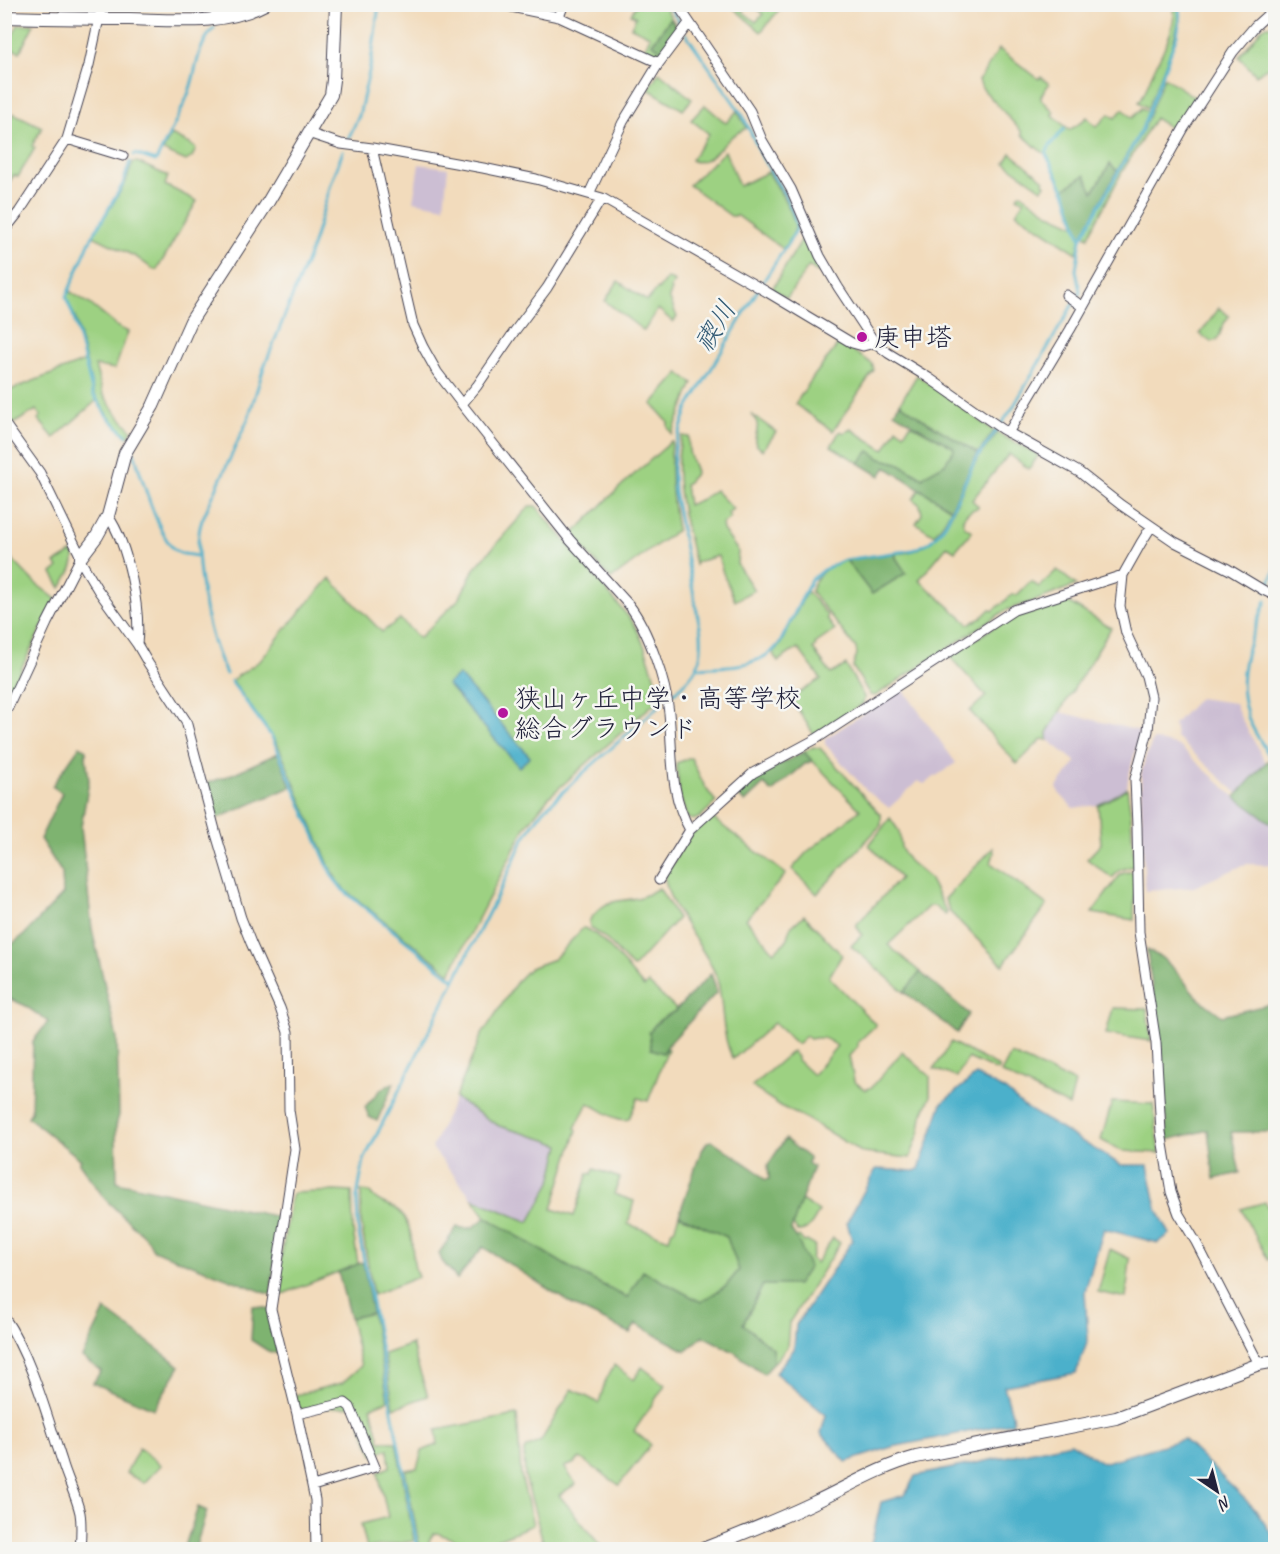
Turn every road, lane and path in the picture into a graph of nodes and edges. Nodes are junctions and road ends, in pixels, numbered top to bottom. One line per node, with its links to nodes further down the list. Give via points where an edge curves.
1 (102, 4): 10 (street)
2 (265, 4): 10 (street, via 224,18)
3 (336, 4): 13 (street, via 331,95)
4 (497, 4): 9 (street)
5 (564, 4): 9 (street)
6 (677, 4): 11 (street)
7 (1274, 8): 21 (street, via 1233,52)
8 (4, 17): 10 (street)
9 (559, 17): 12 (street)
10 (99, 19): 14 (street)
11 (689, 23): 12 (street); 22 (street, via 750,111 791,189 820,256)
12 (659, 63): 17 (street, via 623,122)
13 (308, 134): 15 (street); 26 (street, via 191,321 153,406 125,453)
14 (66, 139): 16 (street); 19 (street)
15 (372, 148): 17 (street, via 536,179); 23 (street, via 413,325 437,372)
16 (123, 156)
17 (589, 194): 18 (street)
18 (602, 198): 22 (street, via 852,343); 23 (street, via 548,288)
19 (4, 231)
20 (1066, 295): 21 (street)
21 (1081, 305): 25 (street)
22 (875, 343): 25 (street)
23 (462, 404): 33 (street, via 642,624 664,688 674,786)
24 (4, 423): 28 (street, via 40,473)
25 (1005, 431): 27 (street, via 1079,472)
26 (108, 516): 28 (street); 31 (street, via 128,563 137,613)
27 (1151, 527): 29 (street); 30 (street)
28 (81, 559): 31 (street); 32 (street)
29 (1123, 575): 33 (street, via 1014,609 816,739 753,773); 37 (street, via 1122,621 1151,697 1148,731 1135,779 1139,932 1156,1043 1166,1172 1179,1214)
30 (1275, 596)
31 (137, 644): 38 (street, via 186,721 241,918 288,1032 289,1110 295,1149 271,1309)
32 (4, 716)
33 (690, 830): 34 (street)
34 (659, 880)
35 (4, 1317): 42 (street, via 27,1362 75,1497 82,1527)
36 (1275, 1361): 37 (street)
37 (1259, 1364): 44 (street, via 1116,1418 896,1462 816,1502)
38 (297, 1414): 39 (street); 39 (street, via 345,1403 375,1467)
39 (313, 1486): 43 (street)
40 (4, 1546): 41 (street)
41 (11, 1550)
42 (80, 1550)
43 (316, 1550)
44 (700, 1550)

